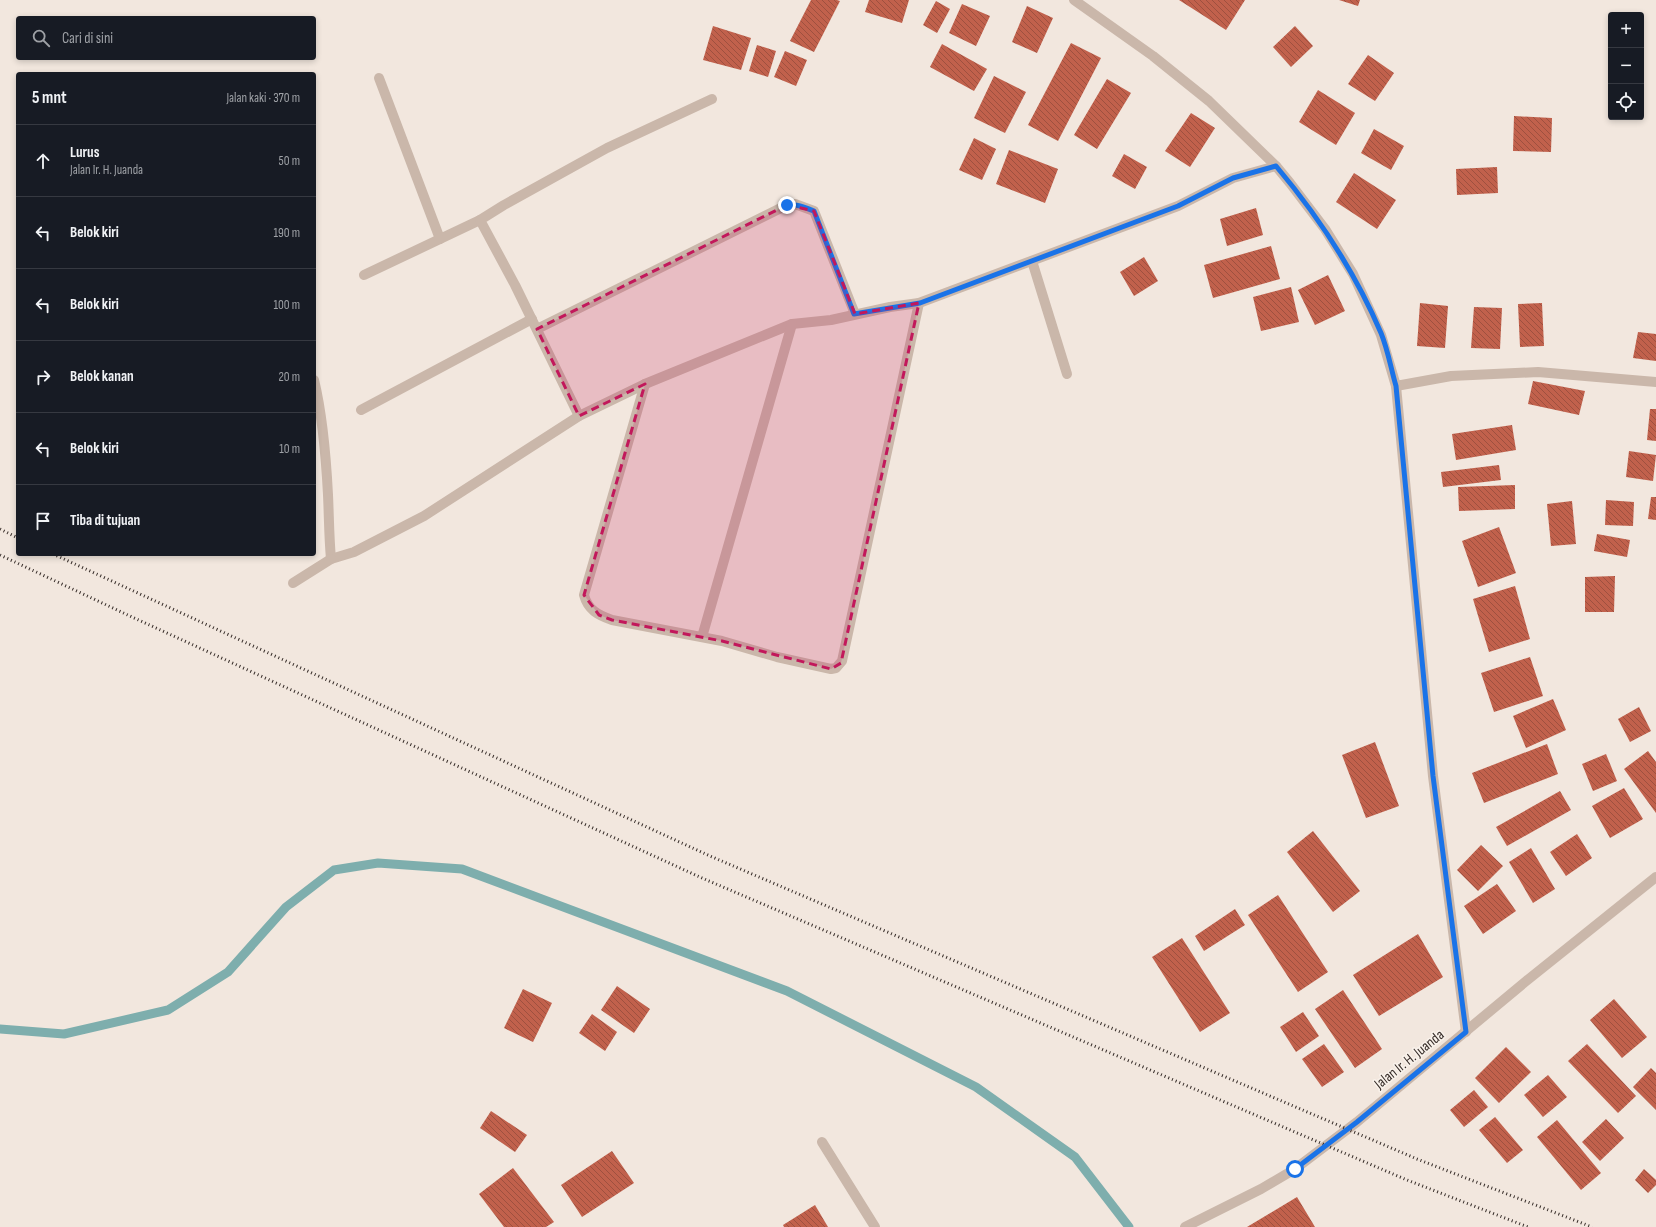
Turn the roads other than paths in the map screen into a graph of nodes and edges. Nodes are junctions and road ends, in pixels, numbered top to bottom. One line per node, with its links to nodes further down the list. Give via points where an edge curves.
1 (1074, 0): 4 (street, via 1209,101)
2 (379, 78): 6 (street)
3 (712, 99): 5 (street, via 607,148)
4 (1276, 166): 7 (street, via 1233,178 1178,206); 17 (street, via 1325,229 1353,274 1381,335)
5 (480, 220): 6 (street); 11 (street)
6 (440, 238): 8 (street)
7 (1032, 262): 9 (street); 14 (street)
8 (364, 275)
9 (920, 303): 10 (street); 24 (street, via 841,663 836,668 831,668)
10 (854, 314): 12 (street, via 831,320); 13 (street, via 814,211 795,204 787,205)
11 (532, 319): 13 (street); 20 (street)
12 (792, 324): 16 (street); 24 (street)
13 (537, 329): 21 (street)
14 (1067, 374)
15 (1656, 382): 17 (street, via 1538,372 1451,376)
16 (645, 384): 21 (street); 24 (street, via 584,595 585,601 598,615 612,620)
17 (1396, 386): 26 (street, via 1433,776)
18 (316, 400): 19 (street)
19 (317, 410): 22 (street, via 328,496)
20 (361, 410)
21 (579, 416): 22 (street, via 424,516 354,552)
22 (331, 559): 23 (street)
23 (293, 583)
24 (702, 637)
25 (1656, 877): 26 (street, Jalan Ir. H. Juanda)
26 (1466, 1032): 29 (street, Jalan Ir. H. Juanda, via 1357,1122 1295,1169)
27 (822, 1142): 28 (street)
28 (875, 1227)
29 (1185, 1227)

